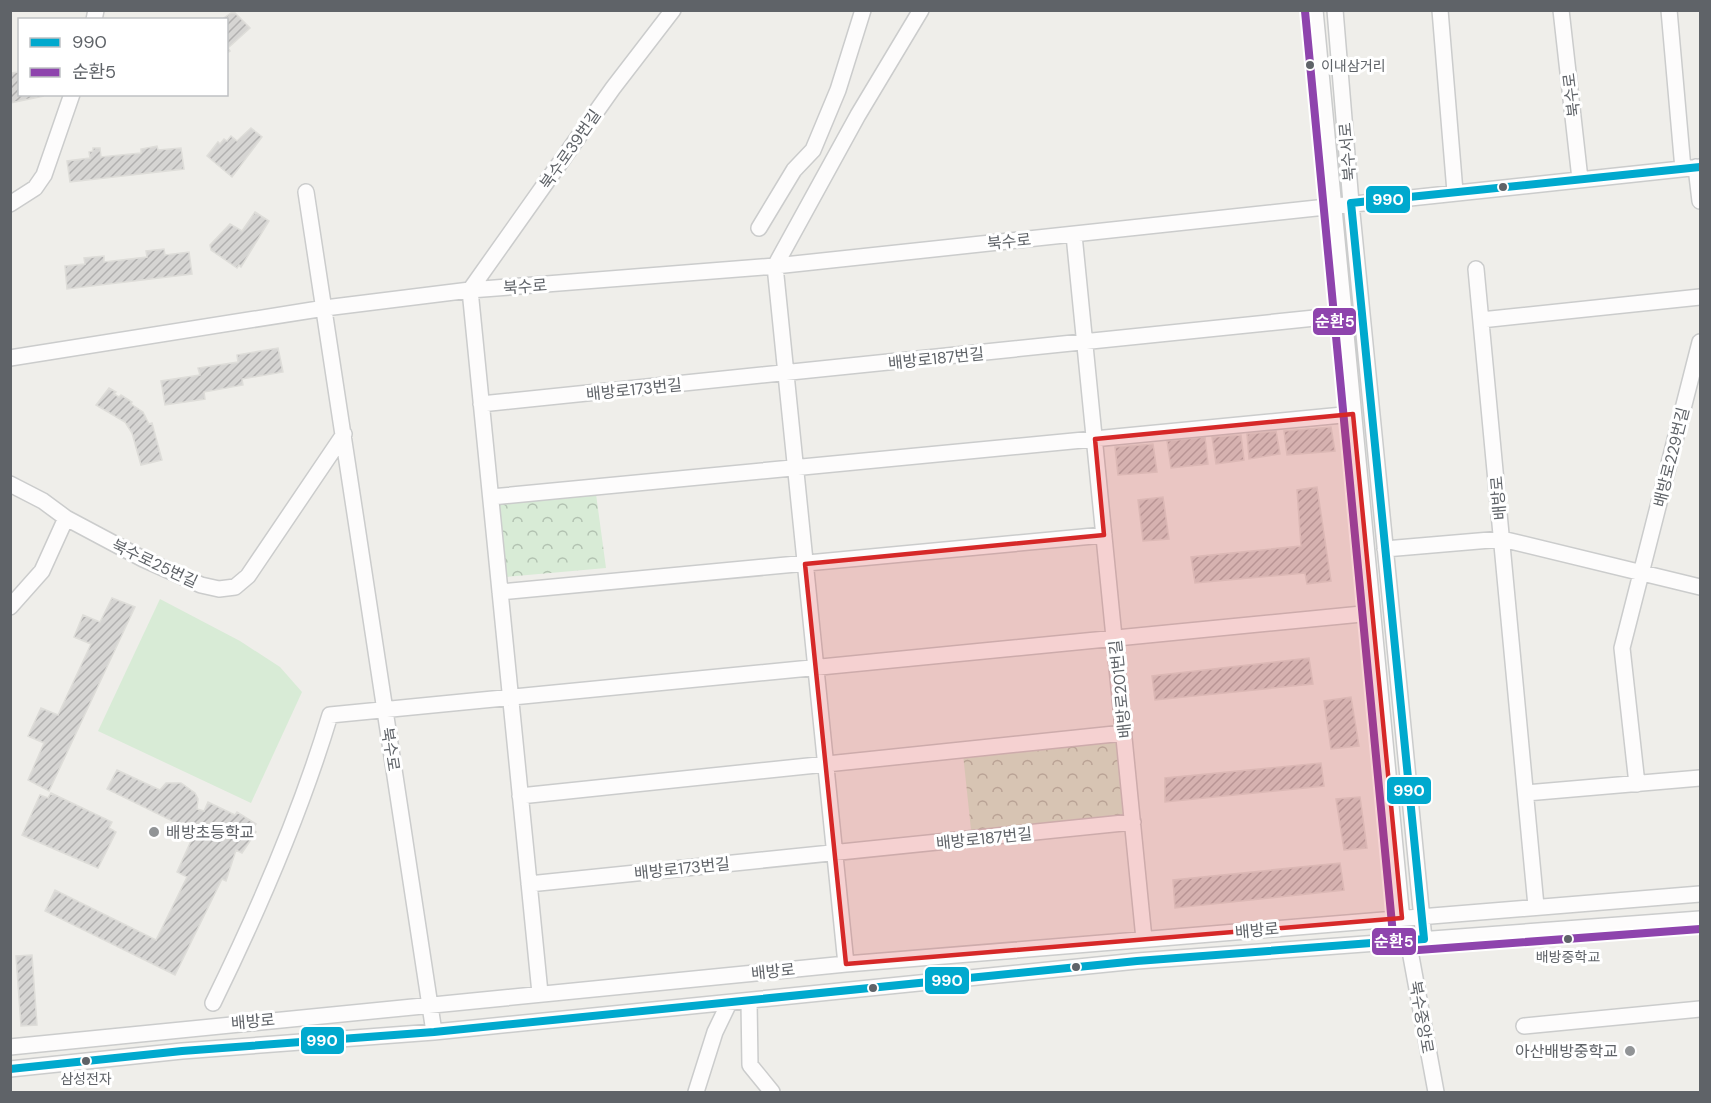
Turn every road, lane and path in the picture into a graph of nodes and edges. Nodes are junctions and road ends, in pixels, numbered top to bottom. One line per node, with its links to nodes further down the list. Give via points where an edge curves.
1 (673, 10): 22 (street, 북수로39번길)
2 (863, 10): 18 (street, via 838,90 813,150 794,170)
3 (921, 10): 20 (street)
4 (1315, 10): 17 (street, 북수서로)
5 (1335, 10): 15 (street, 북수서로)
6 (1440, 10): 13 (street)
7 (1561, 10): 11 (street, 북수로)
8 (1669, 10): 10 (street)
9 (71, 96): 16 (street, via 44,175 35,188)
10 (1693, 167): 11 (street, 북수로); 14 (street)
11 (1580, 179): 13 (street, 북수로)
12 (306, 192): 24 (street)
13 (1455, 192): 15 (street, 북수로)
14 (1701, 201)
15 (1351, 203): 17 (street, 북수로); 41 (street, 북수서로)
16 (10, 204)
17 (1333, 205): 19 (street, 북수로); 25 (street, 북수서로)
18 (759, 228)
19 (1074, 235): 20 (street, 북수로); 27 (street, 배방로201번길)
20 (775, 266): 22 (street, 북수로); 30 (street)
21 (1476, 269): 26 (street, 배방로)
22 (470, 290): 24 (street, 북수로); 31 (street)
23 (1701, 297): 26 (street)
24 (325, 308): 29 (street); 33 (street, 북수로)
25 (1344, 315): 27 (street); 32 (street, 북수서로)
26 (1481, 320): 40 (street, 배방로)
27 (1085, 342): 30 (street, 배방로187번길); 34 (street, 배방로201번길)
28 (1701, 342): 43 (street, 배방로229번길)
29 (10, 358)
30 (786, 373): 31 (street, 배방로173번길); 35 (street)
31 (481, 404): 37 (street)
32 (1353, 414): 34 (street); 47 (street, 북수서로)
33 (344, 434): 38 (street, 북수로25번길, via 248,576 235,587 201,585 143,560); 51 (street, 북수로)
34 (1095, 438): 35 (street); 39 (street, 배방로201번길)
35 (796, 467): 37 (street); 42 (street)
36 (10, 484): 38 (street, 북수로25번길)
37 (491, 497): 45 (street)
38 (66, 518): 46 (street, via 42,571)
39 (1104, 535): 42 (street); 48 (street, 배방로201번길)
40 (1502, 539): 41 (street); 43 (street); 56 (street, 배방로)
41 (1385, 549): 63 (street, 북수서로)
42 (806, 564): 45 (street); 49 (street)
43 (1642, 572): 44 (street); 55 (street, 배방로229번길, via 1622,648)
44 (1700, 587)
45 (500, 592): 50 (street)
46 (10, 608)
47 (1372, 613): 48 (street); 64 (street, 북수서로)
48 (1114, 638): 49 (street); 52 (street, 배방로201번길)
49 (816, 667): 50 (street); 53 (street)
50 (511, 697): 51 (street); 57 (street)
51 (385, 710): 71 (street, via 330,715 310,782 263,898); 73 (street, 북수로)
52 (1124, 733): 53 (street); 58 (street, 배방로201번길)
53 (826, 764): 57 (street); 59 (street)
54 (1701, 778): 55 (street)
55 (1637, 784): 56 (street)
56 (1526, 793): 62 (street, 배방로)
57 (520, 796): 60 (street)
58 (1133, 822): 59 (street, 배방로187번길); 66 (street, 배방로201번길)
59 (835, 853): 60 (street, 배방로173번길); 68 (street)
60 (530, 884): 69 (street)
61 (1701, 894): 62 (street, 배방로)
62 (1536, 906): 63 (street, 배방로)
63 (1421, 916): 64 (street, 배방로); 67 (street, 북수서로)
64 (1402, 918): 66 (street, 배방로); 67 (street, 북수서로)
65 (1701, 919): 67 (street, 배방로)
66 (1144, 939): 68 (street, 배방로)
67 (1412, 940): 70 (street, 배방로, via 1137,961); 81 (street, 북수중앙로)
68 (846, 964): 69 (street, 배방로)
69 (540, 993): 73 (street, 배방로)
70 (749, 1001): 72 (street, 배방로); 80 (street, via 750,1065)
71 (213, 1003)
72 (729, 1003): 76 (street, 배방로); 79 (street, via 715,1032)
73 (430, 1005): 76 (street, 북수로); 77 (street, 배방로)
74 (1701, 1009): 75 (street)
75 (1524, 1026)
76 (434, 1032): 78 (street, 배방로)
77 (10, 1047)
78 (10, 1069)
79 (696, 1092)
80 (772, 1092)
81 (1436, 1092)

